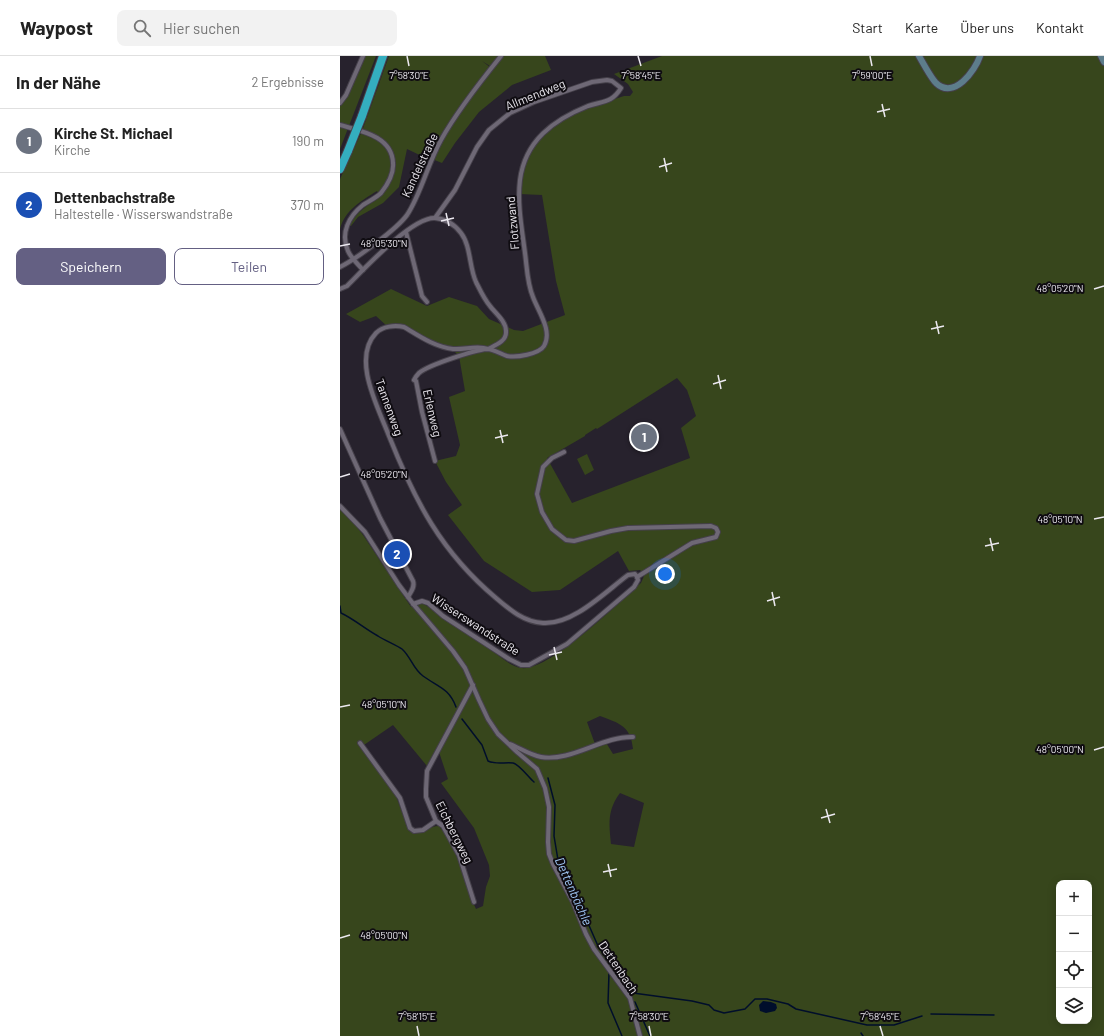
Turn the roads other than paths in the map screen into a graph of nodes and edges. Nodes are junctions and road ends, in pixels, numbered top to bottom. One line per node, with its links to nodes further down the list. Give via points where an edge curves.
1 (363, 56): 9 (street)
2 (383, 56): 11 (highway, bridge)
3 (501, 56): 14 (street, Kandelstraße, via 448,127 406,215)
4 (919, 56): 5 (street, via 936,83 944,88 954,88 962,82)
5 (980, 56)
6 (1101, 56): 7 (street)
7 (1104, 62)
8 (621, 88): 12 (street, Allmendweg, via 612,81 597,81 510,113 489,130 477,146 455,190); 19 (street, Flotzwand, via 614,98 578,111 549,128 528,152 520,179 520,209 528,281 547,336 543,347 535,353 509,356)
9 (340, 103)
10 (340, 125): 14 (street, via 374,136 388,146 393,159 392,174 387,184 379,195 356,212 347,225 345,240)
11 (340, 169)
12 (435, 218): 13 (street, via 428,219); 19 (street, via 454,225 462,234 476,282 485,299 505,325 505,337)
13 (406, 232): 16 (street); 18 (street, via 422,296)
14 (353, 259): 15 (street, Kandelstraße); 16 (street)
15 (340, 267)
16 (363, 270): 17 (street, via 347,286)
17 (340, 289)
18 (427, 302)
19 (488, 349): 22 (street, Erlenweg, via 434,365 419,372 414,380); 24 (street, Tannenweg, via 482,347 463,350 440,347 398,326 378,331 368,345 366,362 374,401 409,483 442,540 461,565 490,593 512,611 534,622 555,623 566,620 628,575 635,574)
20 (340, 429): 25 (street, via 373,504 413,581)
21 (564, 452): 24 (street, Wisserswandstraße, via 552,458 543,467 536,494 540,508 552,529 566,540 574,541 628,528 716,528 716,537 692,542)
22 (435, 461)
23 (340, 506): 25 (street, Dettenbach, via 365,532)
24 (637, 577): 26 (street, Wisserswandstraße, via 634,587 567,644 529,664 522,665 508,659 443,616 428,603 422,601)
25 (408, 597): 26 (street, Dettenbach)
26 (413, 604): 27 (street, Dettenbach, via 466,668)
27 (473, 685): 29 (street, Dettenbach, via 488,719); 31 (street, Eichbergweg, via 427,771 426,797)
28 (633, 737): 29 (street, Dettenbach, via 605,741 572,754 543,757)
29 (506, 742): 33 (street, Dettenbach, via 537,769 545,788 549,808 549,854 594,949 630,998)
30 (360, 743): 31 (street, via 400,798 410,828 414,831 423,830)
31 (436, 821): 32 (street, Eichbergweg, via 443,826 459,855)
32 (474, 902)
33 (640, 1036)

